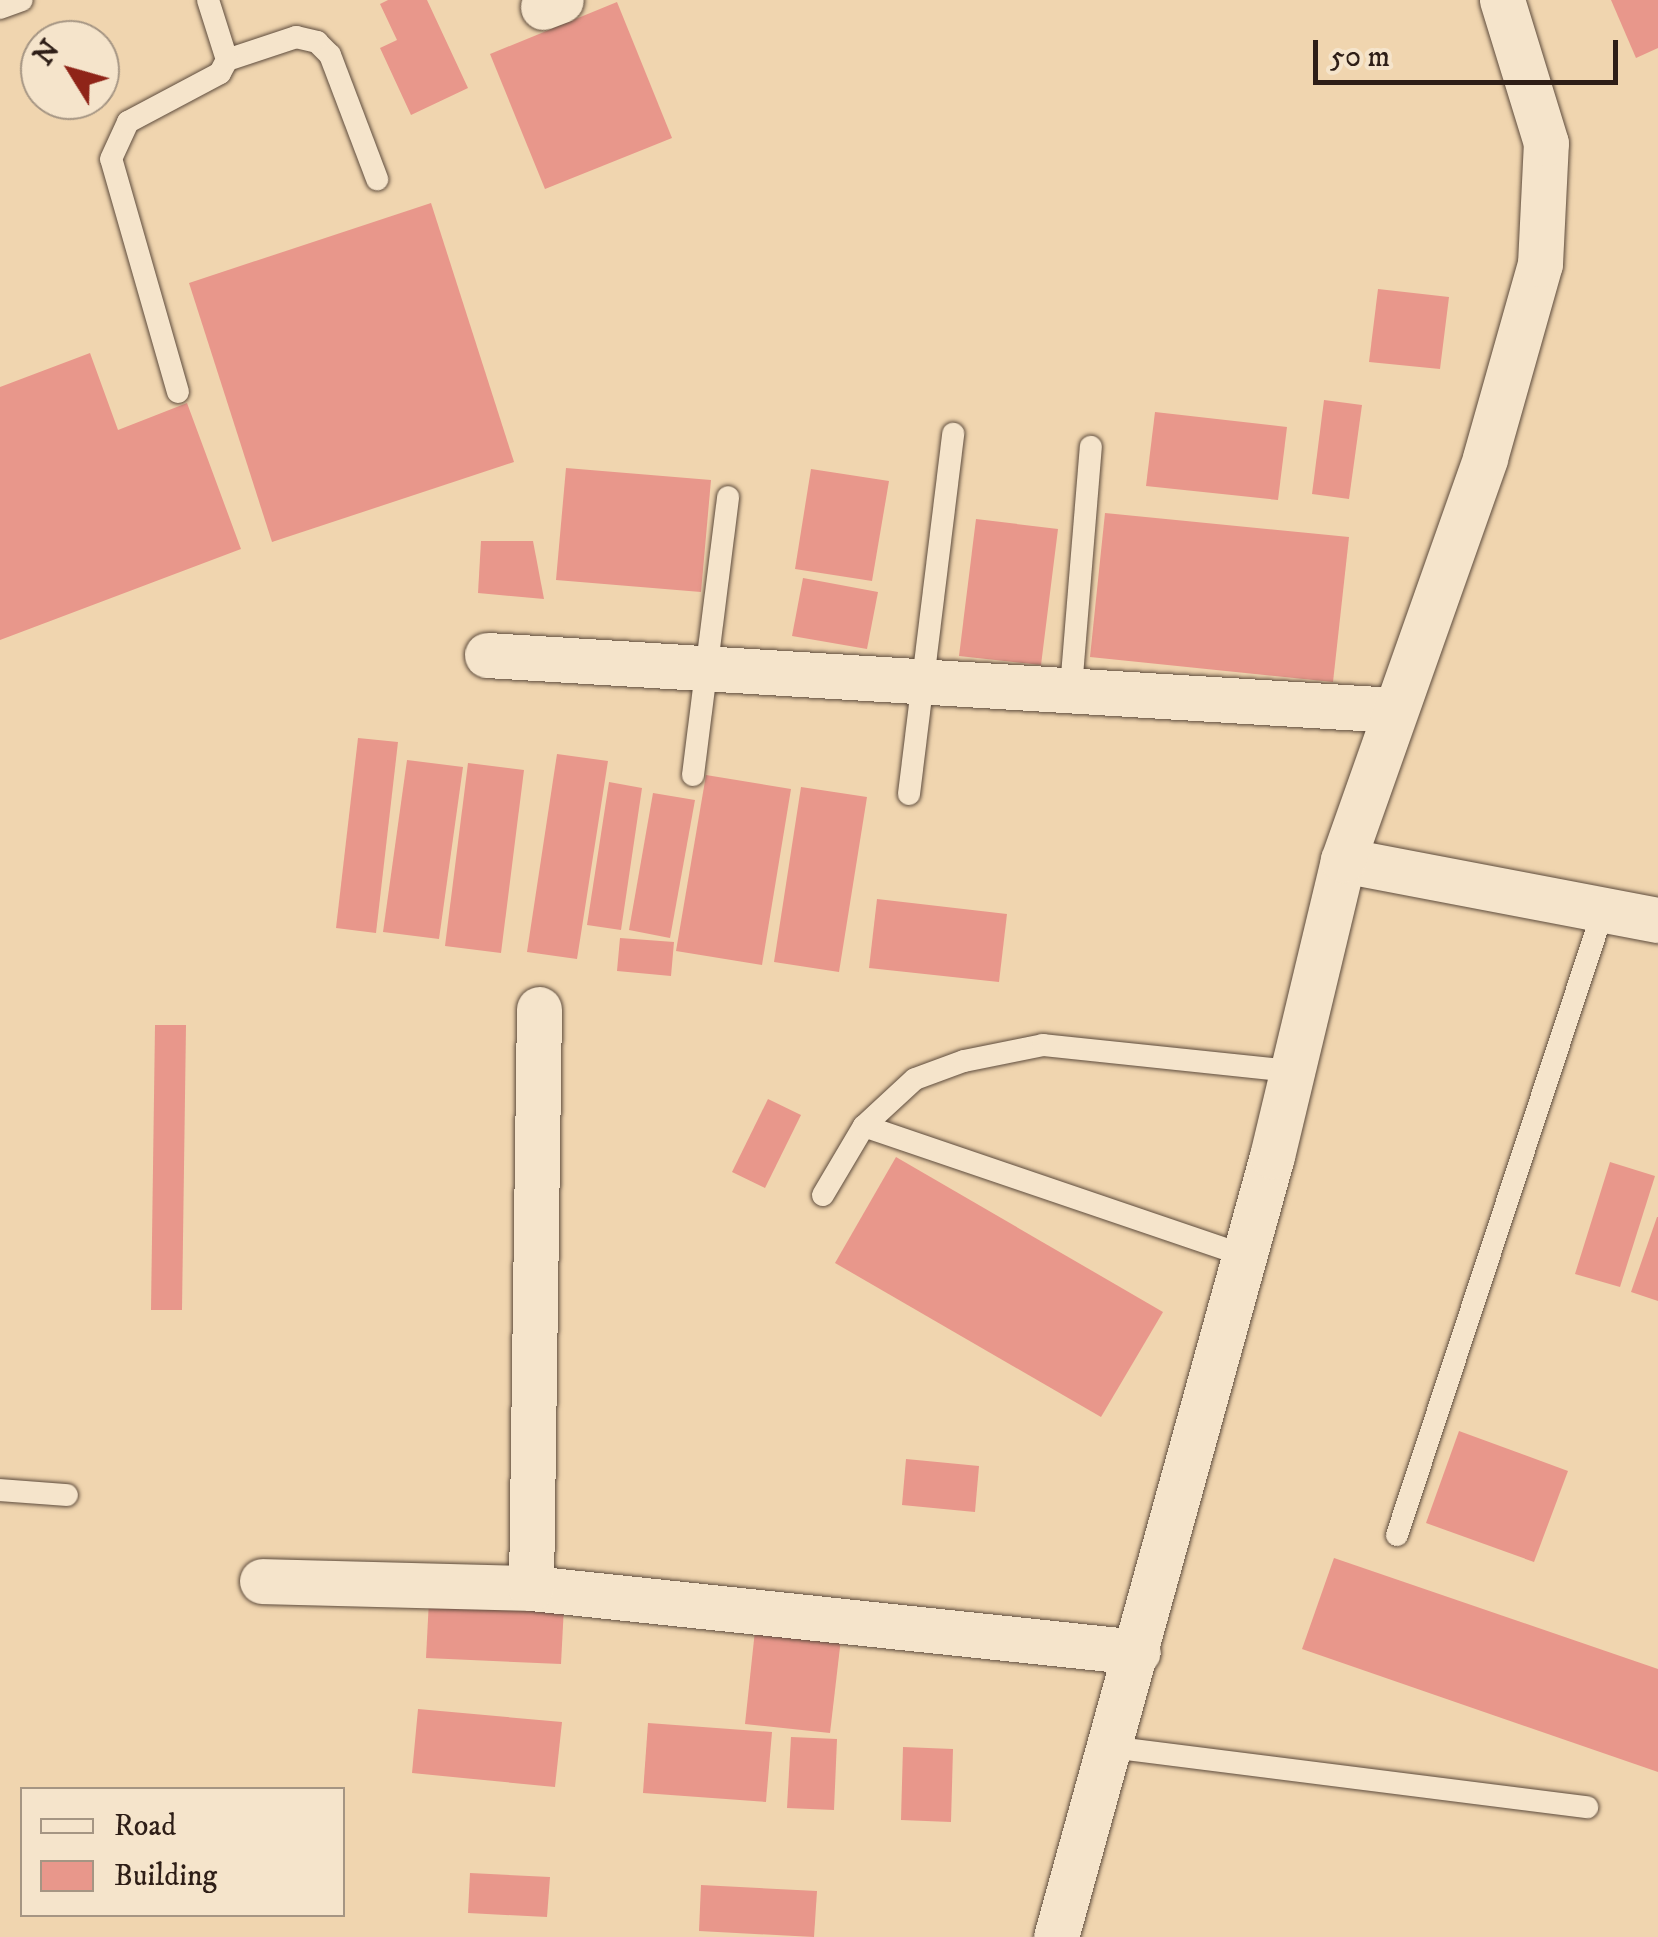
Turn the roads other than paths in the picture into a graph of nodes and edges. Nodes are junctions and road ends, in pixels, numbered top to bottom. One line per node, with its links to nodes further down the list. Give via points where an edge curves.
1 (22, 0): 4 (lane)
2 (208, 0): 5 (lane)
3 (1502, 0): 15 (street, via 1546,143 1540,264 1484,458)
4 (0, 8)
5 (227, 60): 6 (lane, via 296,38 316,42 330,56); 7 (lane, via 220,73 128,122 111,158)
6 (376, 179)
7 (178, 392)
8 (952, 434): 13 (lane)
9 (1092, 447): 14 (lane)
10 (728, 497): 12 (lane)
11 (487, 655): 12 (street)
12 (706, 667): 13 (street); 16 (lane)
13 (925, 679): 14 (street); 17 (lane)
14 (1070, 688): 15 (street)
15 (1393, 710): 18 (street)
16 (693, 774)
17 (909, 794)
18 (1343, 860): 19 (street); 22 (street)
19 (1603, 911): 20 (street); 28 (lane)
20 (1658, 920)
21 (539, 1009): 30 (street)
22 (1292, 1071): 23 (lane, via 1043,1045 915,1079); 25 (street)
23 (864, 1126): 24 (lane); 25 (lane)
24 (823, 1196)
25 (1245, 1256): 31 (street)
26 (0, 1490): 27 (lane)
27 (67, 1494)
28 (1397, 1535)
29 (262, 1581): 30 (street)
30 (531, 1588): 31 (street)
31 (1138, 1652): 32 (street)
32 (1110, 1747): 33 (lane); 34 (street)
33 (1586, 1807)
34 (1056, 1937)

